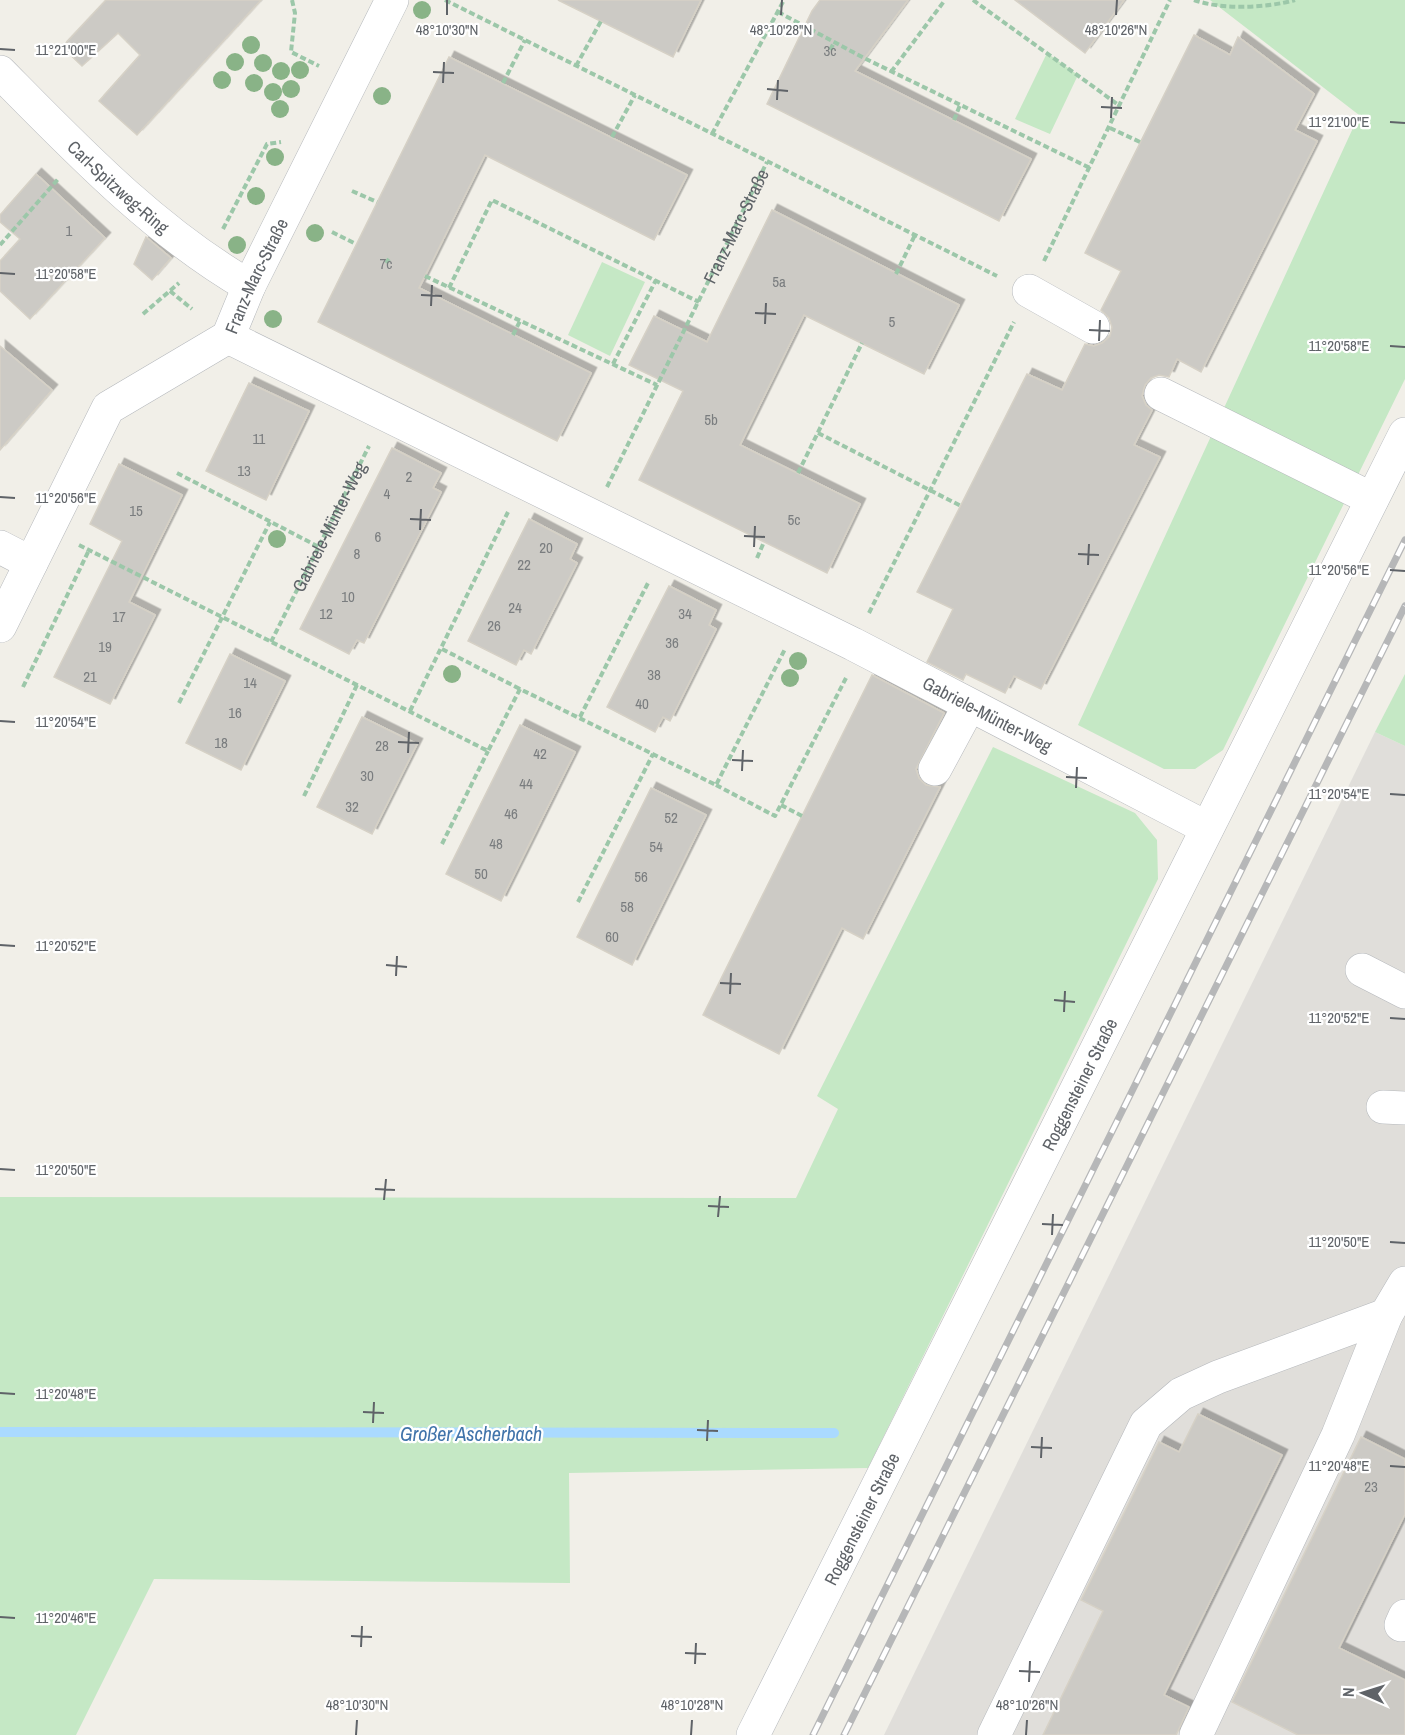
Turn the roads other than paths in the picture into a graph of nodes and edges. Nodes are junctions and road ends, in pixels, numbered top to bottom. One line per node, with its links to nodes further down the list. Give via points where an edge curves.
1 (392, 0): 3 (street, Franz-Marc-Straße)
2 (0, 72): 3 (street, Carl-Spitzweg-Ring, via 80,153 204,260)
3 (249, 286): 6 (street, Franz-Marc-Straße)
4 (1029, 291): 5 (street)
5 (1093, 327)
6 (228, 337): 11 (street, Franz-Marc-Straße, via 108,408); 13 (street, Gabriele-Münter-Weg, via 853,644)
7 (1161, 394): 9 (street)
8 (1405, 434): 9 (street, Roggensteiner Straße)
9 (1372, 499): 15 (street, Roggensteiner Straße)
10 (0, 547): 11 (street)
11 (31, 562): 12 (street, Franz-Marc-Straße)
12 (0, 626)
13 (969, 706): 14 (street); 15 (street, Gabriele-Münter-Weg)
14 (935, 769)
15 (1208, 828): 20 (street, Roggensteiner Straße)
16 (1362, 970): 17 (street)
17 (1405, 992)
18 (1405, 1283): 19 (street)
19 (1386, 1315): 21 (street, via 1209,1381 1181,1394 1146,1424); 22 (street, via 1338,1435)
20 (753, 1735)
21 (994, 1735)
22 (1196, 1735)

